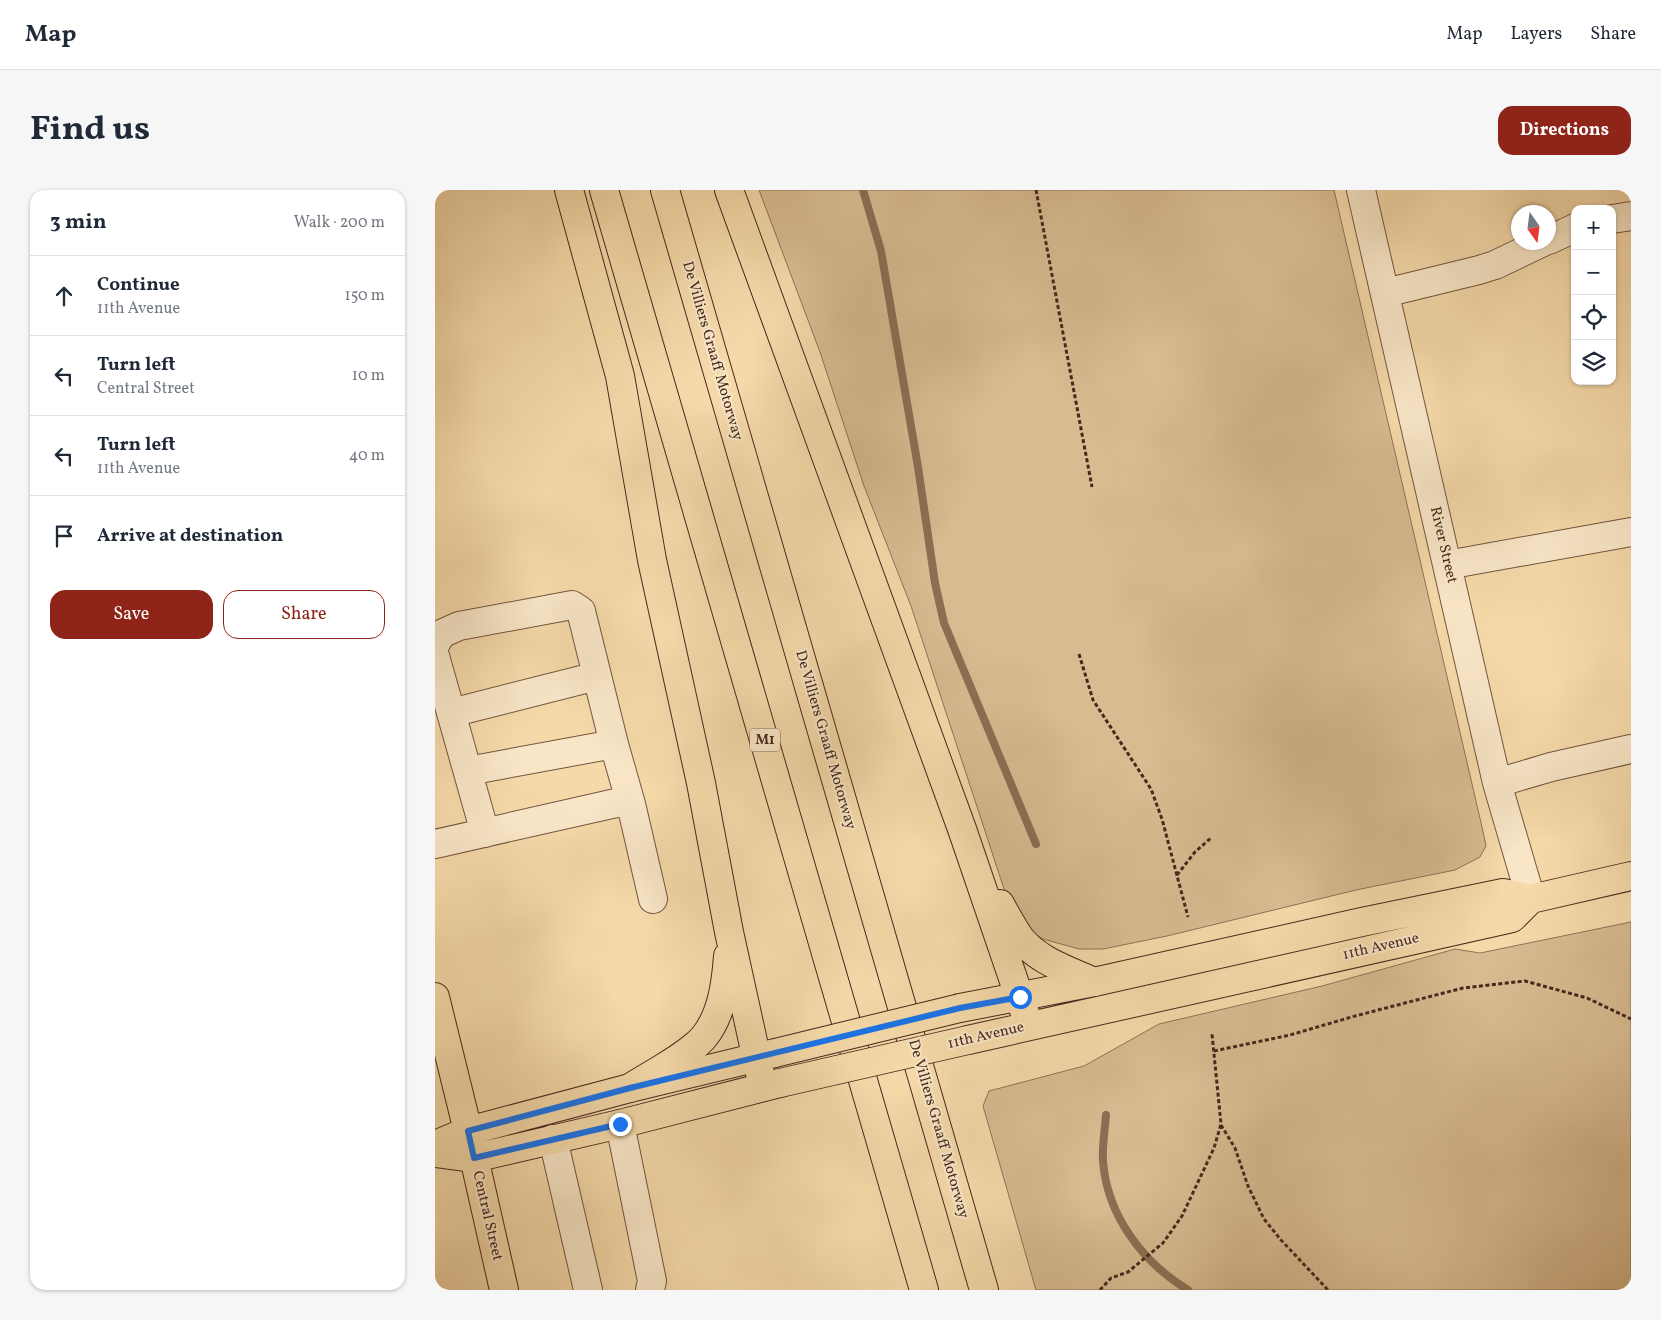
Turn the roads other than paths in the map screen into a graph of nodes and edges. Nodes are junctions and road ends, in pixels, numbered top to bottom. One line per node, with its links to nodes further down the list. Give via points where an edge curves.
1 (569, 190): 29 (main road, via 620,376 652,560 701,784)
2 (604, 190): 46 (main road, M1)
3 (665, 190): 47 (main road, De Villiers Graaff Motorway)
4 (729, 190): 23 (main road)
5 (1361, 190): 11 (street, River Street)
6 (1631, 216): 7 (street)
7 (1616, 218)
8 (1571, 230): 9 (street)
9 (1556, 237)
10 (1526, 250): 11 (street, via 1479,270)
11 (1385, 292): 13 (street, River Street)
12 (1631, 532): 13 (street)
13 (1447, 565): 21 (street, River Street)
14 (435, 645): 16 (street, via 441,634 459,626 572,605 581,611 585,621)
15 (435, 656): 17 (street)
16 (597, 676): 17 (street); 18 (street)
17 (451, 713): 20 (street)
18 (614, 744): 20 (street); 22 (street)
19 (1631, 749): 21 (street)
20 (468, 771): 24 (street)
21 (1497, 783): 28 (street, River Street)
22 (631, 804): 24 (street, via 616,804); 27 (street)
23 (962, 830): 30 (main road, via 1020,938 1042,958); 32 (main road)
24 (485, 833): 25 (street)
25 (435, 844)
26 (1631, 876): 28 (main road, 11th Avenue)
27 (653, 899)
28 (1531, 899): 30 (main road, 11th Avenue, via 1503,893); 33 (main road, 11th Avenue, via 1512,918)
29 (729, 932): 34 (main road); 36 (main road, via 726,985 716,1016 704,1037)
30 (1094, 982): 32 (main road, 11th Avenue)
31 (435, 997): 38 (main road, Central Street)
32 (1020, 997): 33 (main road); 34 (main road, 11th Avenue, bridge, via 960,1008)
33 (1029, 1025): 35 (main road, 11th Avenue, bridge)
34 (766, 1055): 35 (main road); 36 (main road, 11th Avenue)
35 (771, 1085): 37 (main road, 11th Avenue)
36 (630, 1088): 38 (main road, 11th Avenue)
37 (620, 1124): 39 (main road, 11th Avenue); 45 (street, via 651,1281)
38 (468, 1131): 40 (main road, 11th Avenue); 42 (main road, Central Street)
39 (553, 1139): 42 (main road, 11th Avenue); 44 (street)
40 (435, 1145)
41 (435, 1153): 42 (main road, 11th Avenue)
42 (474, 1158): 43 (main road, Central Street)
43 (504, 1290)
44 (589, 1290)
45 (650, 1290)
46 (924, 1290)
47 (984, 1290)

